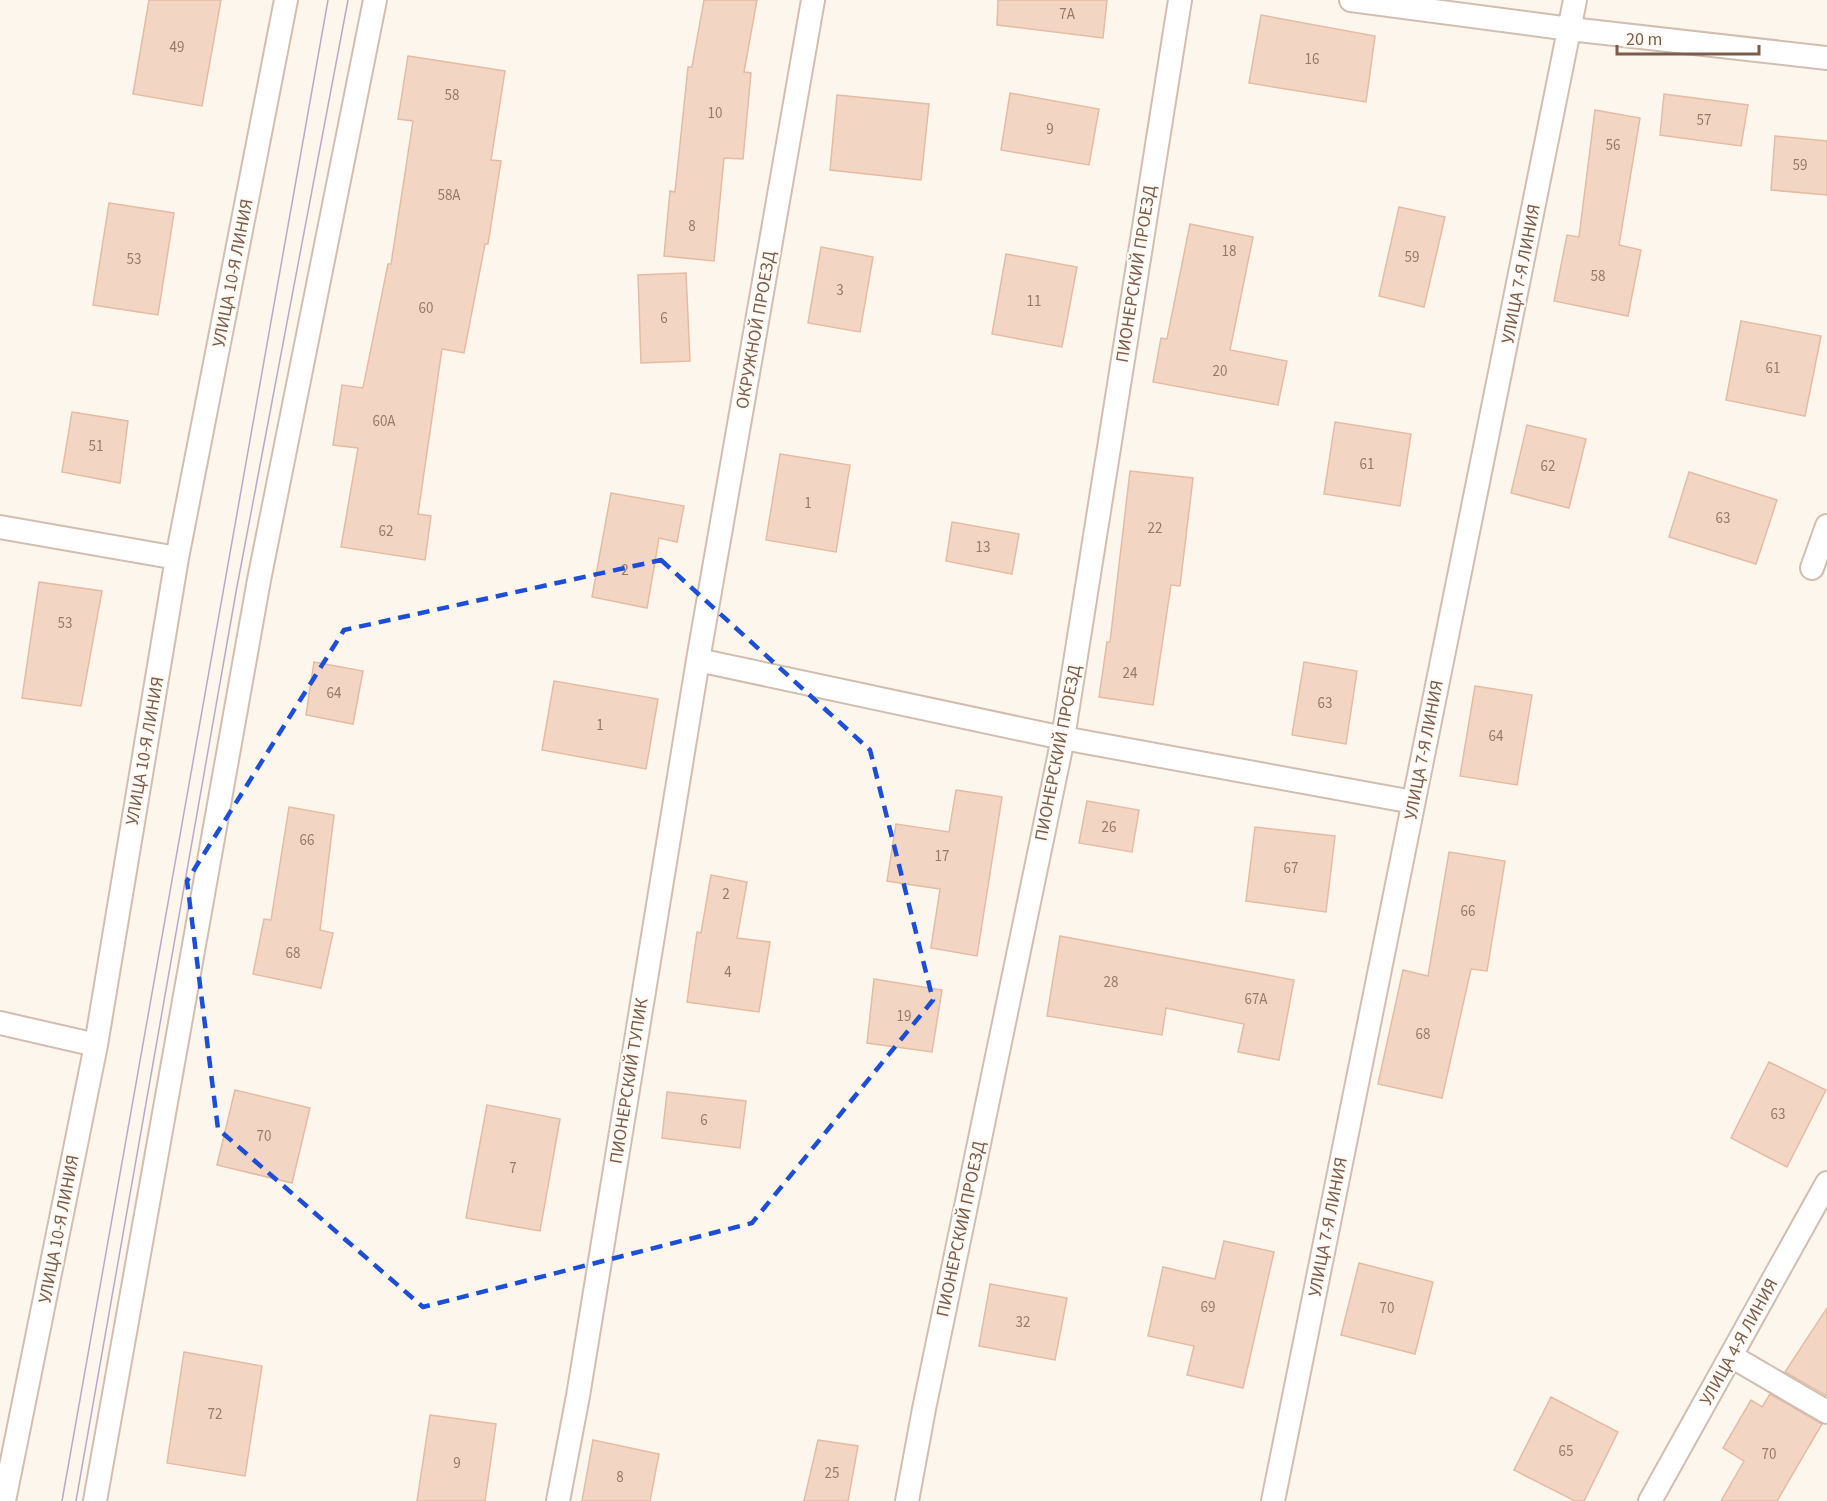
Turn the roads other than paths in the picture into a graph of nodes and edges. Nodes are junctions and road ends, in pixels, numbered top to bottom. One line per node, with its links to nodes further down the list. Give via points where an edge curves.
1 (286, 0): 11 (lane, УЛИЦА 10-Я ЛИНИЯ)
2 (375, 0): 22 (lane, via 259,580)
3 (813, 0): 13 (lane, ОКРУЖНОЙ ПРОЕЗД)
4 (1179, 0): 14 (lane, ПИОНЕРСКИЙ ПРОЕЗД)
5 (1351, 0): 7 (lane)
6 (1575, 0): 7 (lane, УЛИЦА 7-Я ЛИНИЯ)
7 (1570, 29): 8 (lane); 15 (lane, УЛИЦА 7-Я ЛИНИЯ)
8 (1827, 58)
9 (1827, 526): 12 (lane)
10 (0, 527): 11 (lane)
11 (177, 558): 17 (lane, УЛИЦА 10-Я ЛИНИЯ)
12 (1812, 568)
13 (698, 660): 14 (lane); 23 (lane, ПИОНЕРСКИЙ ТУПИК)
14 (1063, 738): 15 (lane); 24 (lane, ПИОНЕРСКИЙ ПРОЕЗД)
15 (1413, 802): 25 (lane, УЛИЦА 7-Я ЛИНИЯ)
16 (0, 1023): 17 (lane)
17 (96, 1044): 21 (lane, УЛИЦА 10-Я ЛИНИЯ)
18 (1827, 1183): 19 (lane, УЛИЦА 4-Я ЛИНИЯ)
19 (1731, 1356): 20 (lane); 26 (lane, УЛИЦА 4-Я ЛИНИЯ)
20 (1827, 1412)
21 (4, 1501)
22 (95, 1501)
23 (558, 1501)
24 (908, 1501)
25 (1273, 1501)
26 (1650, 1501)

